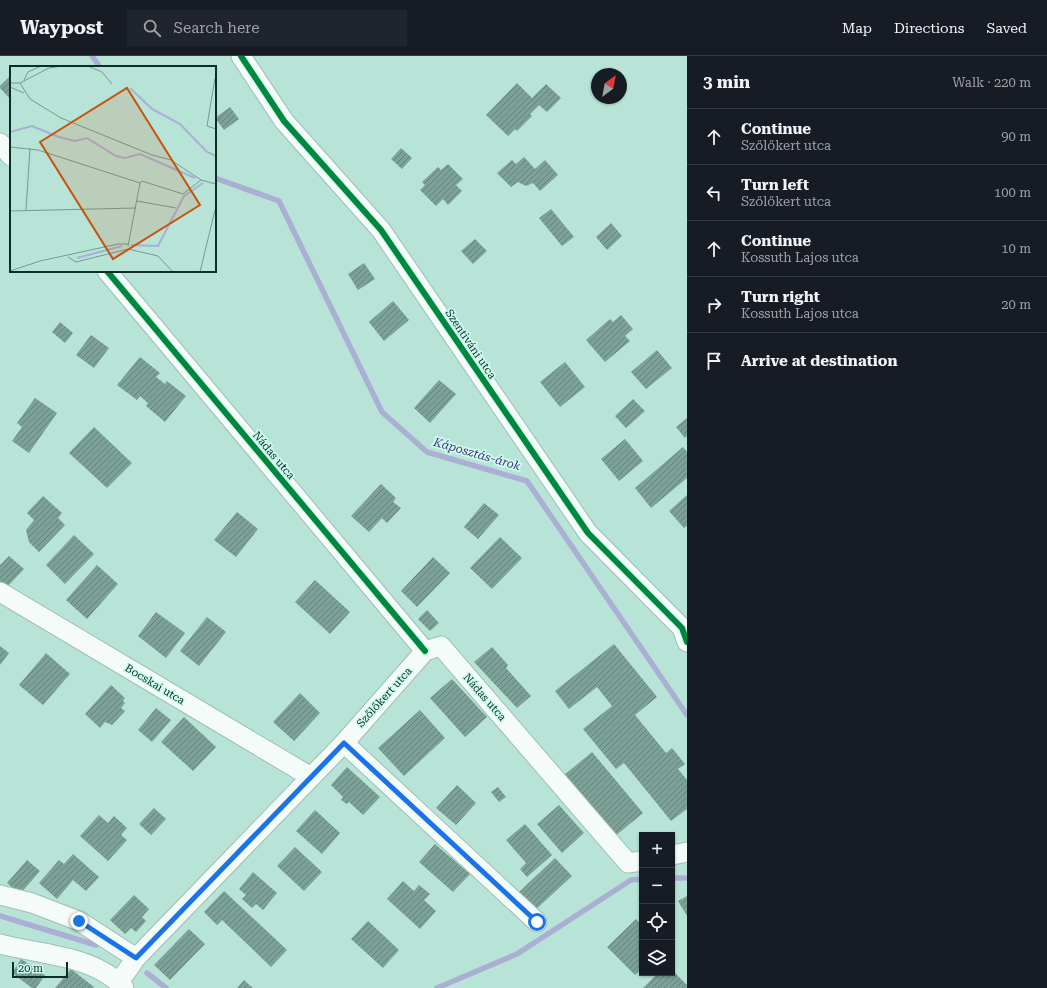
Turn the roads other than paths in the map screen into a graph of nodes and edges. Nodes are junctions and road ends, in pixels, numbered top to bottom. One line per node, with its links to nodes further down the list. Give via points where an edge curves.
1 (241, 56): 6 (street, Szentiváni utca, via 284,121 381,230 588,533 682,628)
2 (0, 143): 3 (street)
3 (10, 155)
4 (108, 272): 7 (street, Nádas utca)
5 (0, 592): 9 (street, Bocskai utca)
6 (687, 642)
7 (425, 651): 8 (street, Szőlőkert utca); 12 (street, Nádas utca, via 441,646)
8 (344, 743): 9 (street, Szőlőkert utca); 14 (street)
9 (310, 777): 16 (street, Szőlőkert utca)
10 (687, 852): 11 (street)
11 (675, 854)
12 (635, 862)
13 (0, 895): 16 (street, via 32,903 79,921)
14 (537, 922)
15 (0, 944): 17 (street, via 87,963)
16 (136, 958): 17 (street, Szőlőkert utca)
17 (122, 985)

